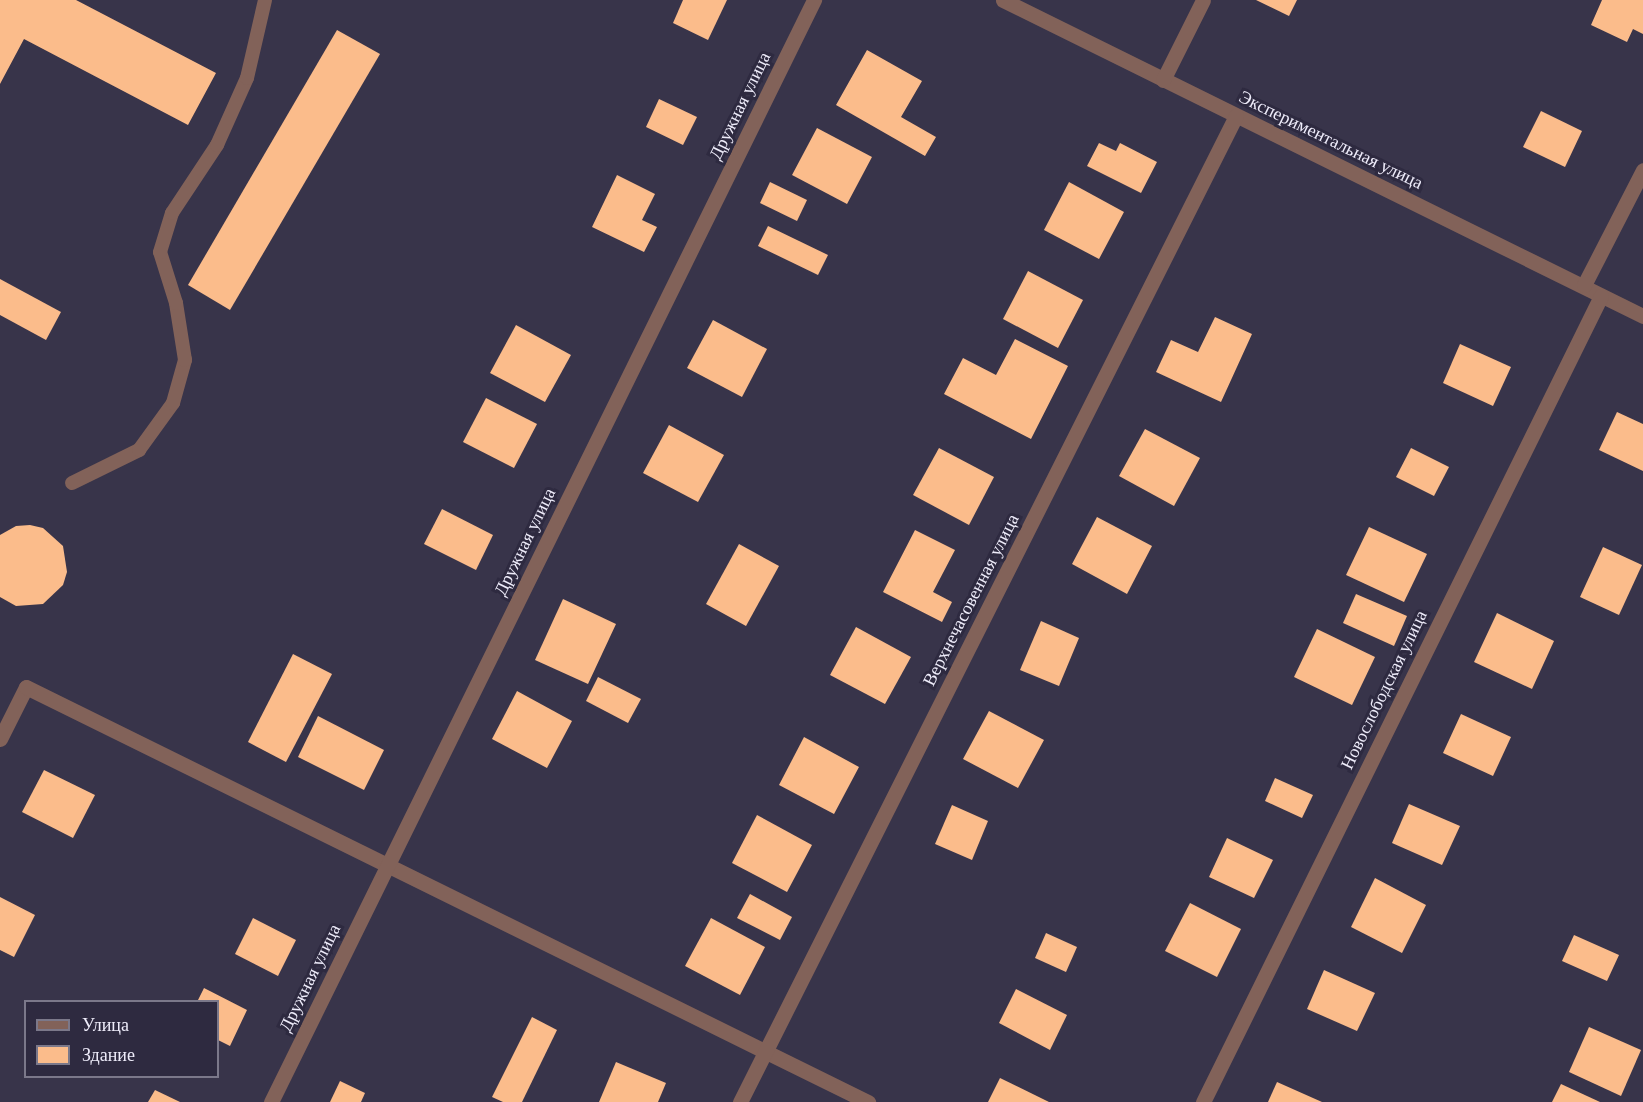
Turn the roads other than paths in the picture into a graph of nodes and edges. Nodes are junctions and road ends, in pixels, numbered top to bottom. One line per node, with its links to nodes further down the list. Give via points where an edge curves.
1 (265, 0): 11 (lane, via 247,78 217,145 172,213 160,252 176,303 185,360 173,403 139,450)
2 (814, 0): 13 (street, Дружная улица)
3 (1003, 0): 5 (street, Экспериментальная улица)
4 (1203, 0): 5 (street)
5 (1163, 80): 6 (street, Экспериментальная улица)
6 (1236, 116): 8 (street, Экспериментальная улица); 14 (street, Верхнечасовенная улица)
7 (1643, 170): 8 (street)
8 (1584, 285): 9 (street, Экспериментальная улица)
9 (1601, 296): 10 (street, Экспериментальная улица); 18 (street, Новослободская улица)
10 (1643, 316)
11 (72, 483)
12 (0, 739): 13 (street, via 26,687)
13 (388, 865): 14 (street); 15 (street, Дружная улица)
14 (766, 1050): 16 (street, Верхнечасовенная улица); 17 (street)
15 (271, 1102)
16 (740, 1102)
17 (868, 1102)
18 (1203, 1102)

